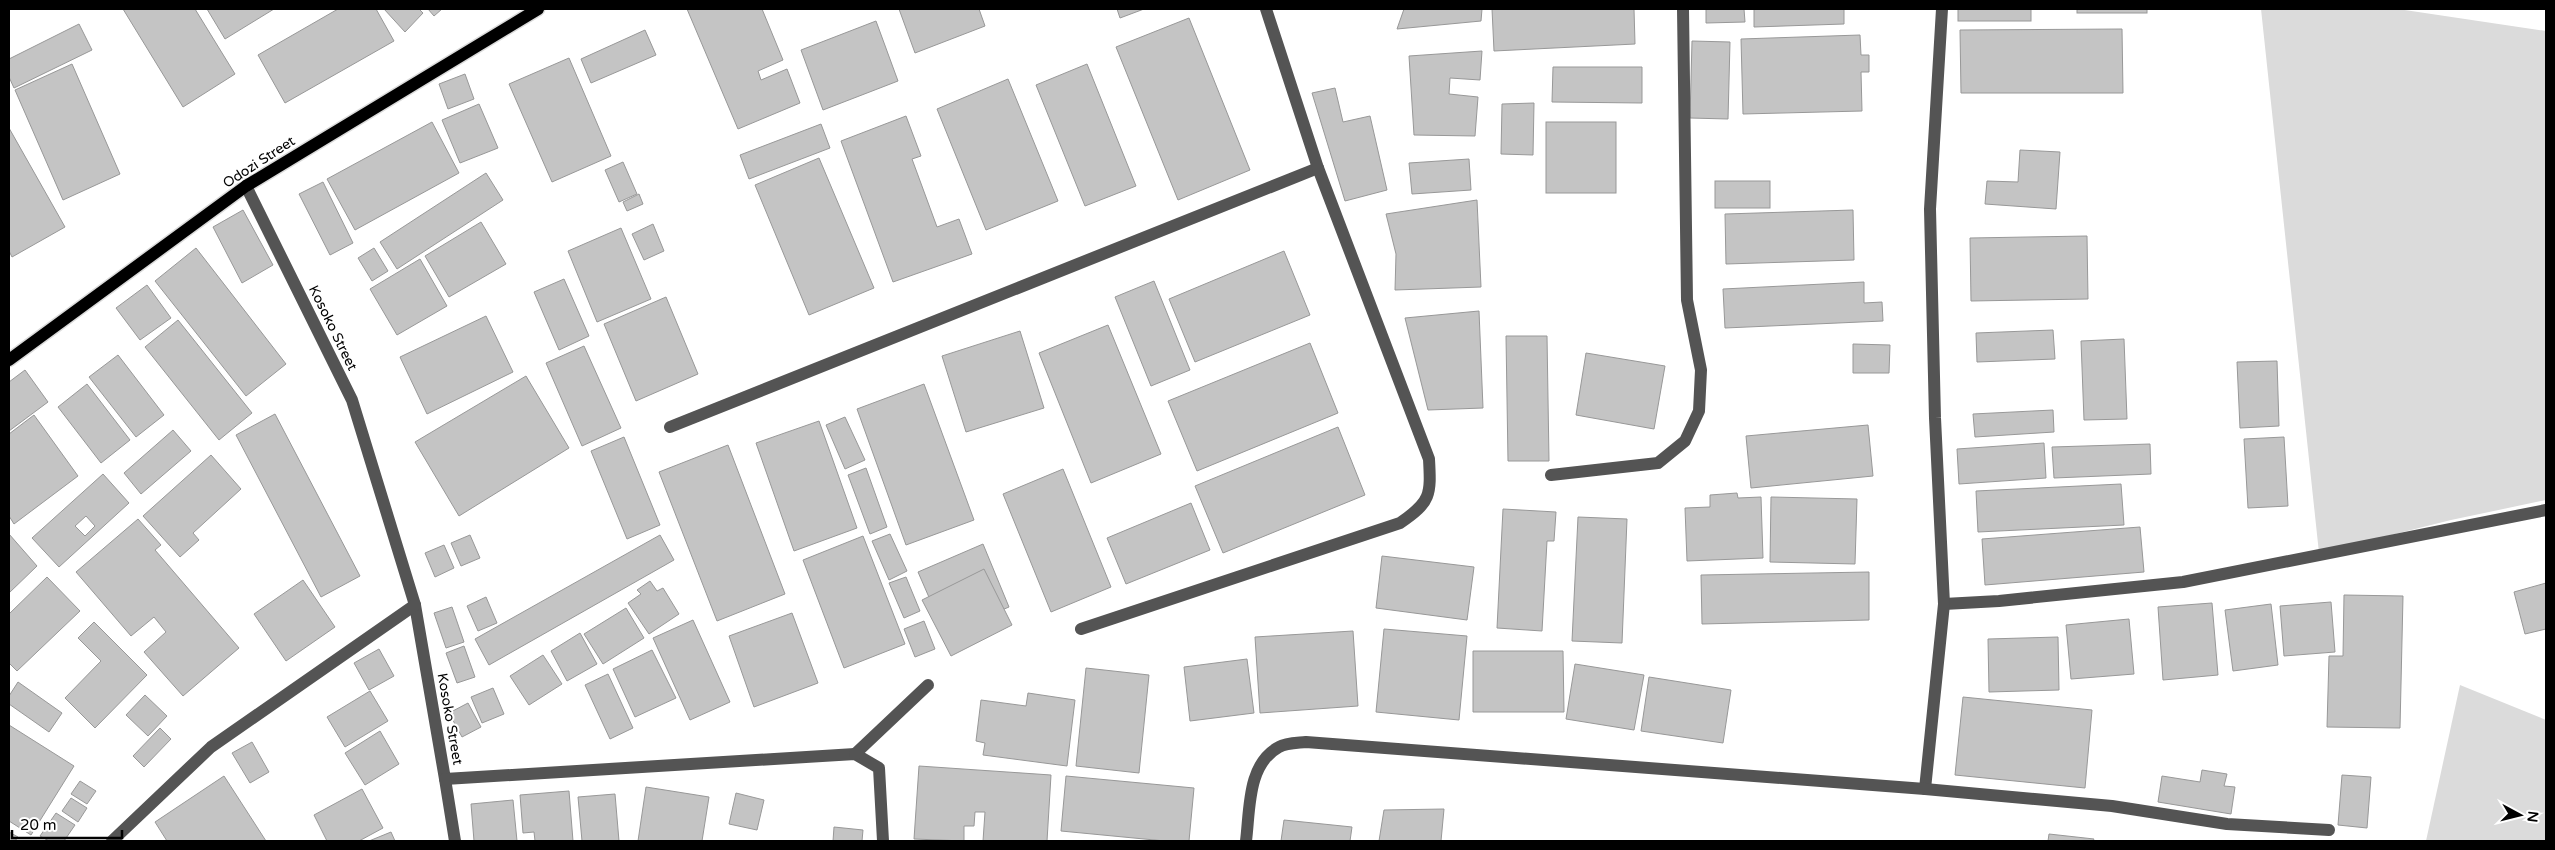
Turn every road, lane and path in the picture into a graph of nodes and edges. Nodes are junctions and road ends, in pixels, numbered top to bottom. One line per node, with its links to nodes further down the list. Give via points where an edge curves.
1 (538, 9): 6 (main road, Odozi Street)
2 (1266, 9): 5 (street)
3 (1683, 9): 9 (street, via 1687,300 1701,370 1698,411 1685,441 1658,463)
4 (1942, 9): 11 (street, via 1930,209)
5 (1318, 168): 8 (street); 13 (street, via 1429,458 1431,488 1420,509 1400,523)
6 (246, 186): 7 (main road, Odozi Street); 12 (street, Kosoko Street, via 352,400)
7 (9, 360)
8 (670, 427)
9 (1550, 475)
10 (2546, 510): 11 (street, via 2183,582)
11 (1944, 604): 17 (street)
12 (415, 605): 16 (street, Kosoko Street); 19 (street, via 211,747)
13 (1081, 630)
14 (928, 685): 15 (street)
15 (855, 754): 16 (street, Kosoko Street); 21 (street, via 879,768)
16 (445, 779): 20 (street)
17 (1925, 789): 18 (street, via 2112,806 2227,824); 22 (street, via 1306,742 1280,746 1263,759 1253,782)
18 (2329, 830)
19 (112, 841)
20 (455, 841)
21 (883, 841)
22 (1246, 841)

